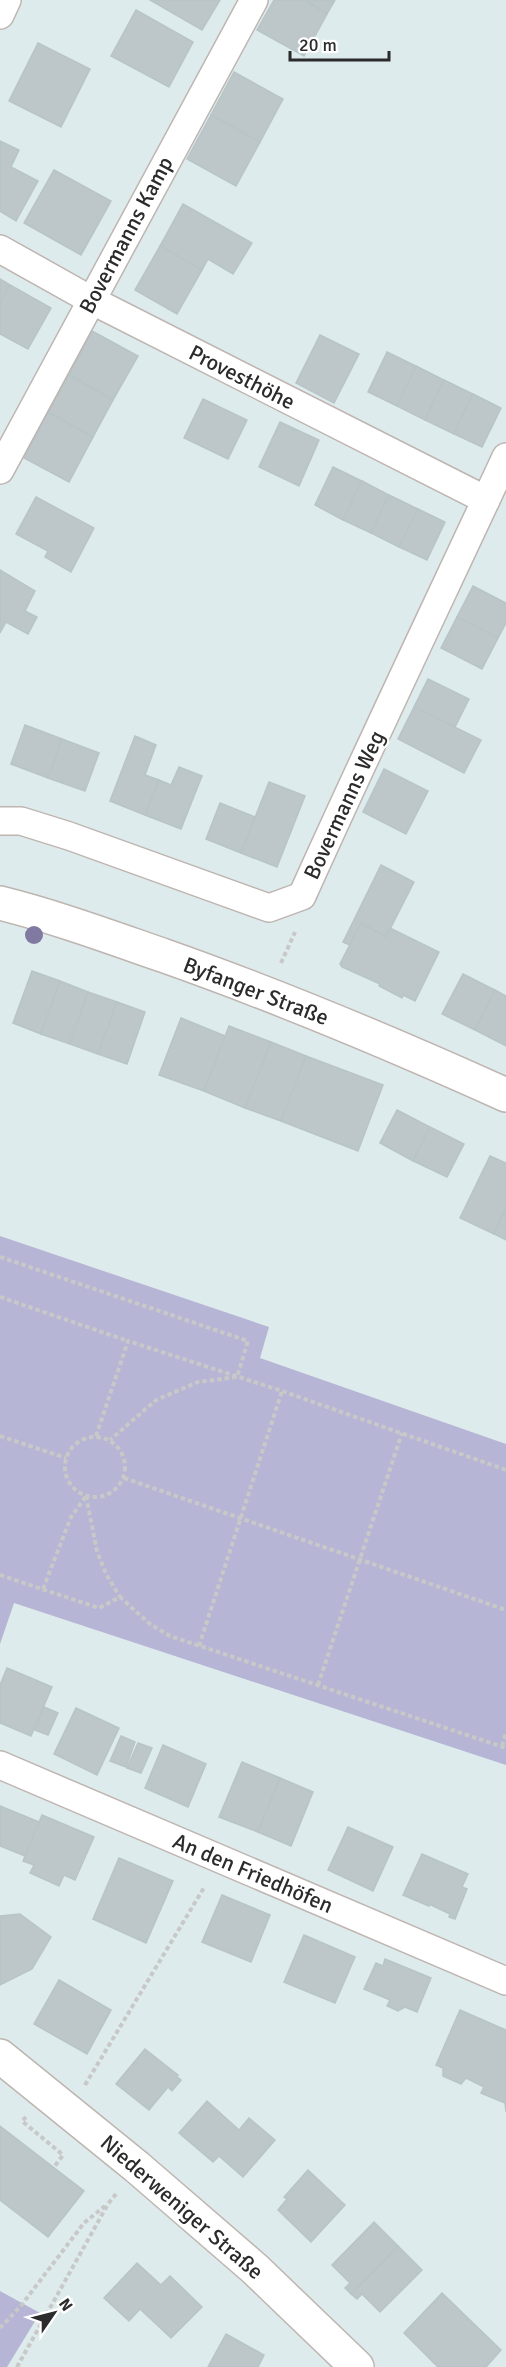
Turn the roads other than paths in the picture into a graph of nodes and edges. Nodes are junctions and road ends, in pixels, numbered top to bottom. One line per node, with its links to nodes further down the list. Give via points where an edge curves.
1 (7, 0): 3 (street)
2 (254, 0): 5 (street, Bovermanns Kamp)
3 (0, 15)
4 (0, 249): 5 (street, Provesthöhe)
5 (91, 300): 7 (street, Bovermanns Kamp); 8 (street, Provesthöhe)
6 (506, 457): 8 (street, Bovermanns Weg)
7 (0, 470)
8 (486, 500): 9 (street, Bovermanns Weg, via 302,896 269,908 69,836 21,821)
9 (0, 821)
10 (0, 903): 11 (street, Byfanger Straße, via 52,916 267,992)
11 (506, 1095)
12 (0, 1765): 13 (street, An den Friedhöfen)
13 (506, 1981)
14 (0, 2056): 15 (street, Niederweniger Straße, via 255,2269)
15 (357, 2367)

